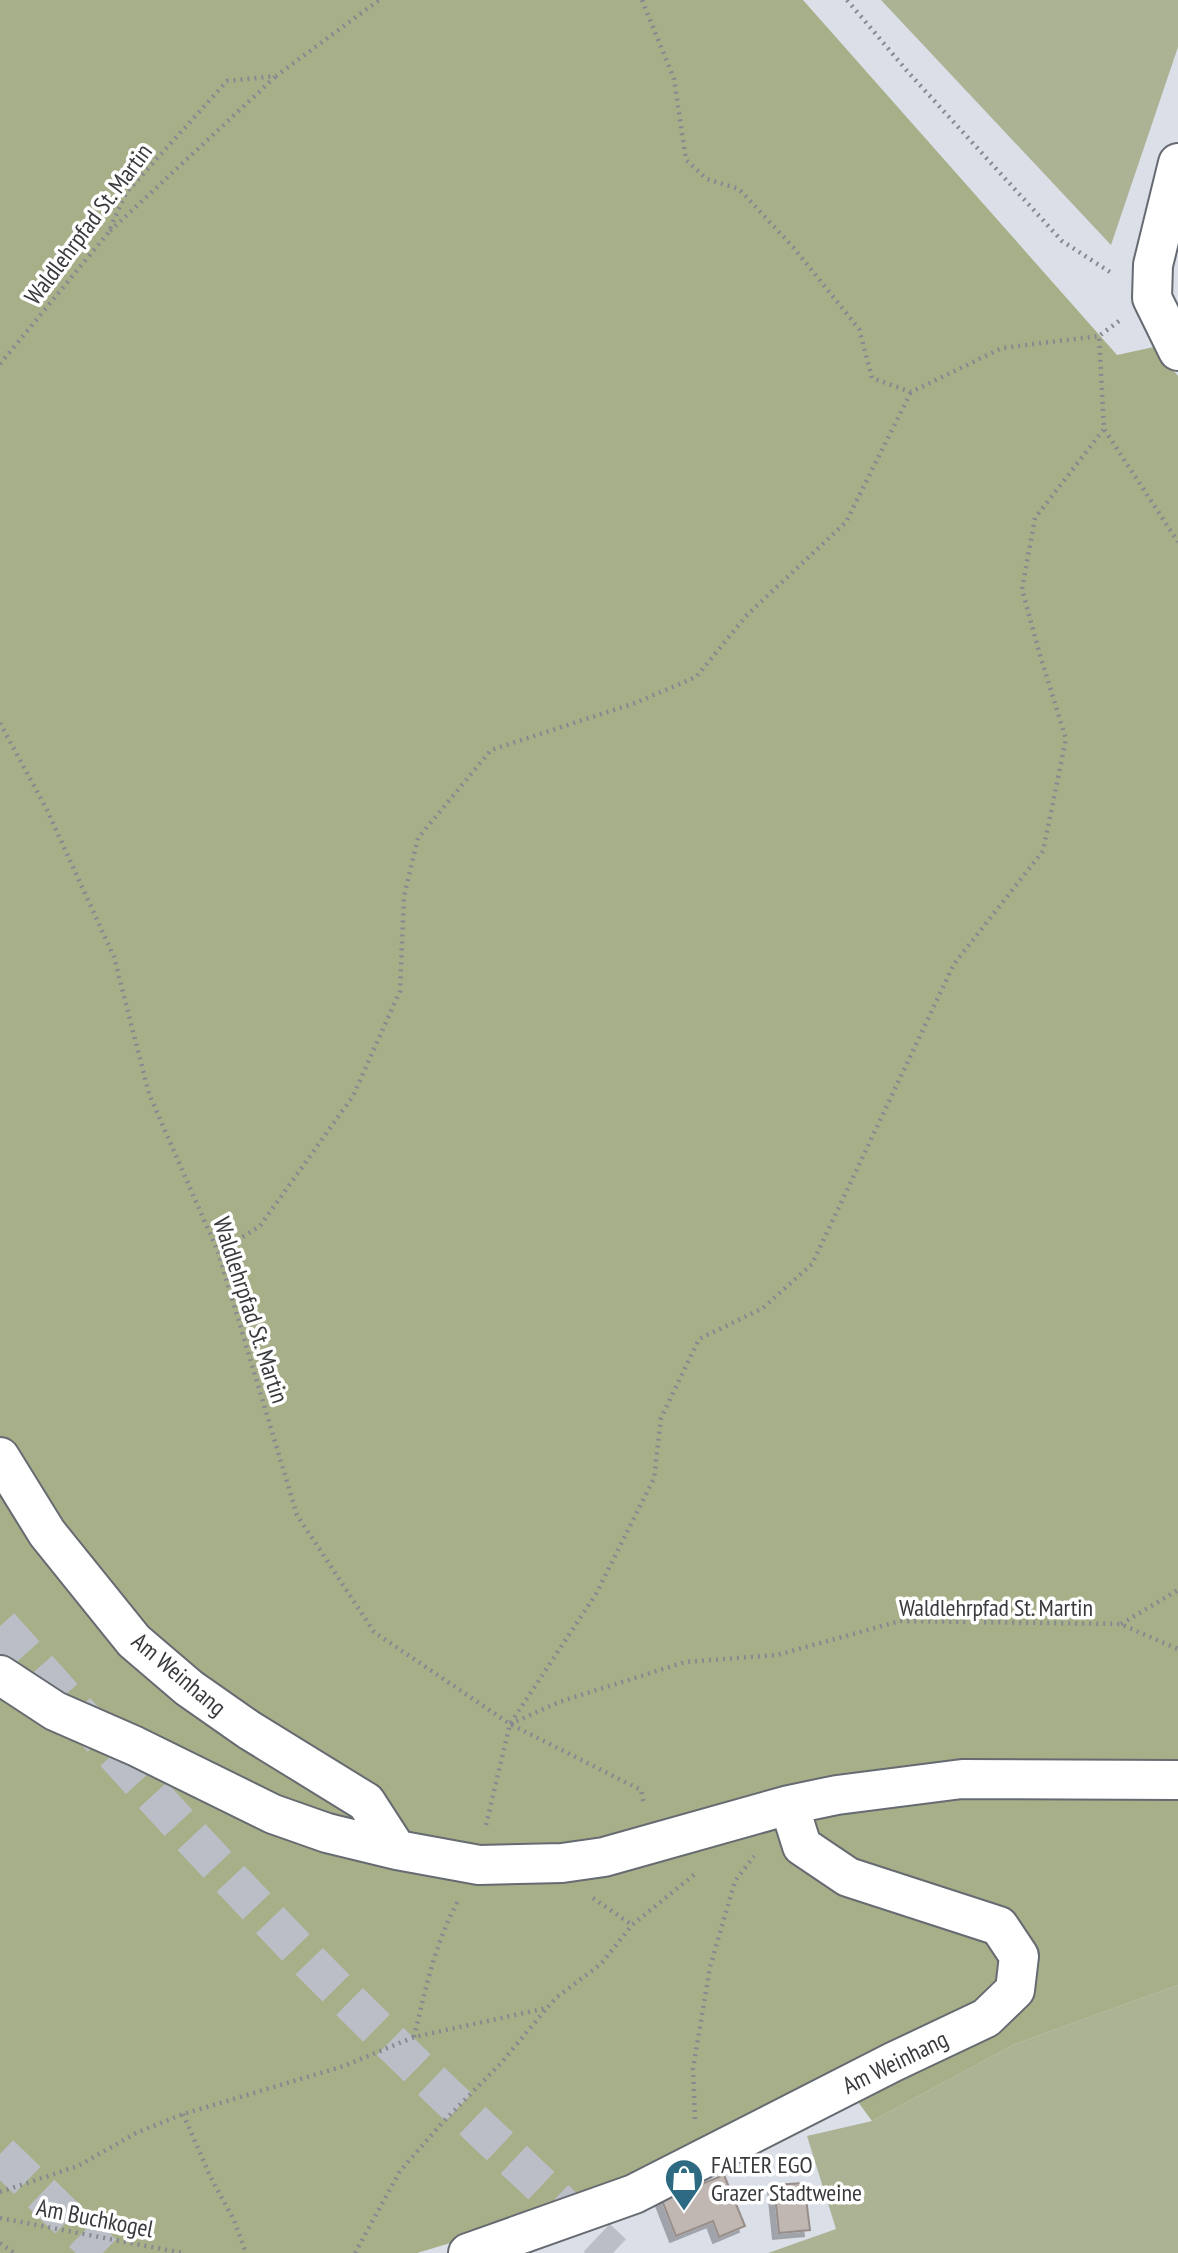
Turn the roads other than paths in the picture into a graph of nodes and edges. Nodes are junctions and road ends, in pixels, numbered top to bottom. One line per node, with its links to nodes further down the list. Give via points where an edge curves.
1 (1178, 163): 2 (street, via 1153,265 1152,298)
2 (1178, 351)
3 (0, 1457): 7 (street, Am Weinhang, via 47,1533 134,1641 219,1709 366,1802)
4 (0, 1675): 7 (street, via 55,1711 273,1814)
5 (1178, 1780): 6 (street, via 962,1779)
6 (789, 1805): 7 (street, via 604,1857 562,1863 479,1865); 8 (street, Am Weinhang, via 802,1846 848,1877 999,1926 1019,1956 1015,1990 986,2018 634,2194)
7 (397, 1850)
8 (468, 2253)

